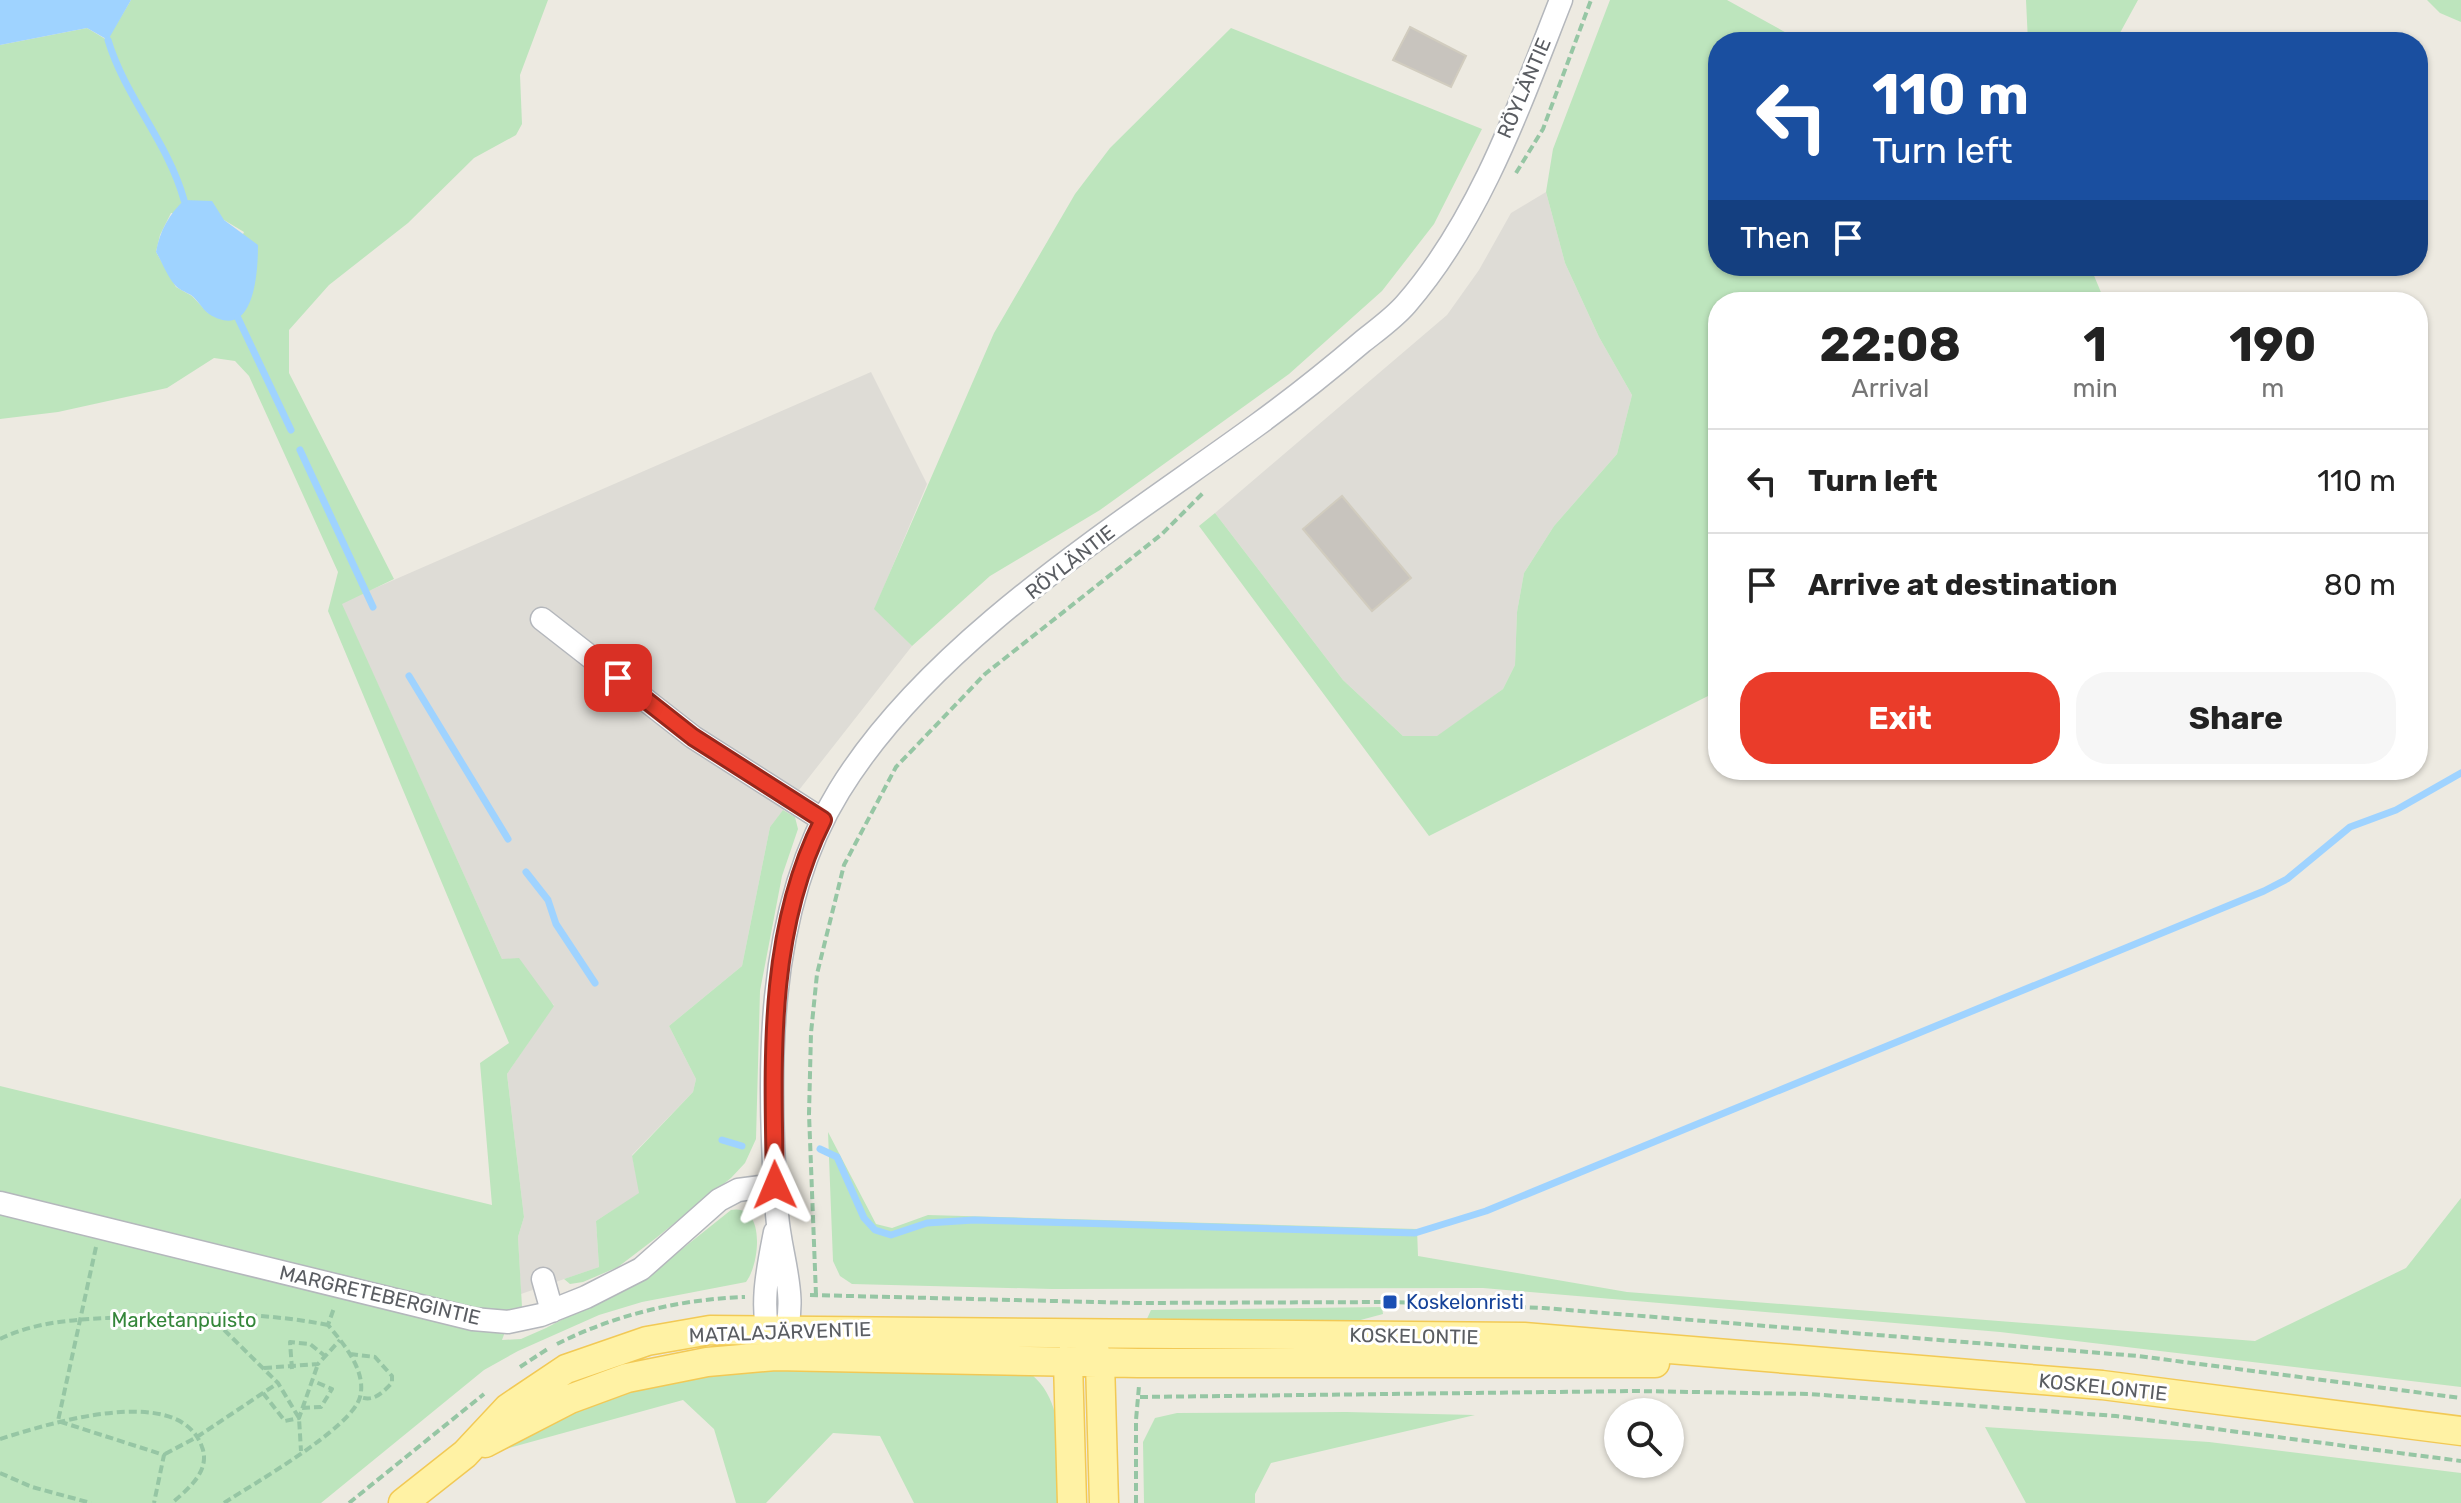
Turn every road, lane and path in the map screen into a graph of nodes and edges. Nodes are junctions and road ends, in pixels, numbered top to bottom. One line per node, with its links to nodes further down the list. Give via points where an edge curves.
1 (1561, 0): 6 (street, RÖYLÄNTIE, via 1488,174 1443,257 1404,308 1311,386 1069,560 956,655 879,733)
2 (1591, 0): 3 (path, via 1543,129)
3 (1514, 175)
4 (1206, 489): 33 (path, via 1162,534 985,674 896,767 844,865 817,974 811,1033 816,1295 1543,1308 2124,1354)
5 (542, 619): 6 (street, via 693,737)
6 (823, 820): 7 (street, RÖYLÄNTIE, via 806,855 782,942 775,1032)
7 (775, 1185): 12 (street, MARGRETEBERGINTIE, via 738,1190 719,1200 641,1269); 16 (street, RÖYLÄNTIE, via 789,1285)
8 (0, 1203): 9 (street, MARGRETEBERGINTIE)
9 (99, 1229): 11 (street, MARGRETEBERGINTIE); 14 (path)
10 (543, 1279): 12 (street)
11 (342, 1286): 12 (street, MARGRETEBERGINTIE, via 473,1319 508,1322); 15 (path)
12 (552, 1311)
13 (207, 1313): 14 (path); 15 (path, via 268,1314); 27 (path)
14 (81, 1319): 18 (path); 36 (path)
15 (328, 1325): 19 (path)
16 (777, 1328): 17 (main road, MATALAJÄRVENTIE); 22 (street, RÖYLÄNTIE); 41 (main road, MATALAJÄRVENTIE, via 710,1330 647,1341 566,1369 508,1408)
17 (1085, 1332): 23 (main road, KOSKELONTIE, via 1524,1337); 24 (main road); 25 (main road)
18 (0, 1339)
19 (340, 1340): 20 (path); 21 (path)
20 (350, 1354): 32 (path); 32 (path, via 375,1357 392,1376 392,1383 377,1397)
21 (325, 1356): 26 (path); 28 (path, via 310,1344 290,1342)
22 (775, 1356): 24 (main road, MATALAJÄRVENTIE); 41 (main road, MATALAJÄRVENTIE, via 707,1362 627,1378 570,1399)
23 (1743, 1357): 25 (main road, KOSKELONTIE, via 1647,1364); 37 (main road, KOSKELONTIE, via 2102,1385)
24 (1068, 1362): 25 (main road, MATALAJÄRVENTIE); 50 (main road)
25 (1100, 1362): 51 (main road)
26 (318, 1364): 28 (path); 29 (path)
27 (262, 1368): 28 (path); 30 (path)
28 (292, 1369)
29 (311, 1380): 34 (path); 34 (path, via 332,1389 321,1407)
30 (278, 1383): 31 (path); 35 (path)
31 (263, 1393): 35 (path, via 285,1421); 38 (path)
32 (360, 1397): 40 (path, via 346,1417)
33 (2461, 1398)
34 (302, 1408): 35 (path)
35 (299, 1418): 40 (path)
36 (58, 1421): 38 (path, via 130,1411 181,1423); 39 (path); 42 (path)
37 (2461, 1431)
38 (197, 1437): 42 (path); 47 (path, via 204,1466 193,1485)
39 (0, 1439)
40 (302, 1452): 48 (path)
41 (465, 1454): 49 (main road, MATALAJÄRVENTIE)
42 (164, 1455): 46 (path)
43 (2461, 1461): 52 (path, via 2116,1416 1809,1394 1140,1397)
44 (0, 1473): 45 (path)
45 (91, 1503)
46 (154, 1503)
47 (172, 1503)
48 (224, 1503)
49 (403, 1503)
50 (1072, 1503)
51 (1104, 1503)
52 (1136, 1503)

